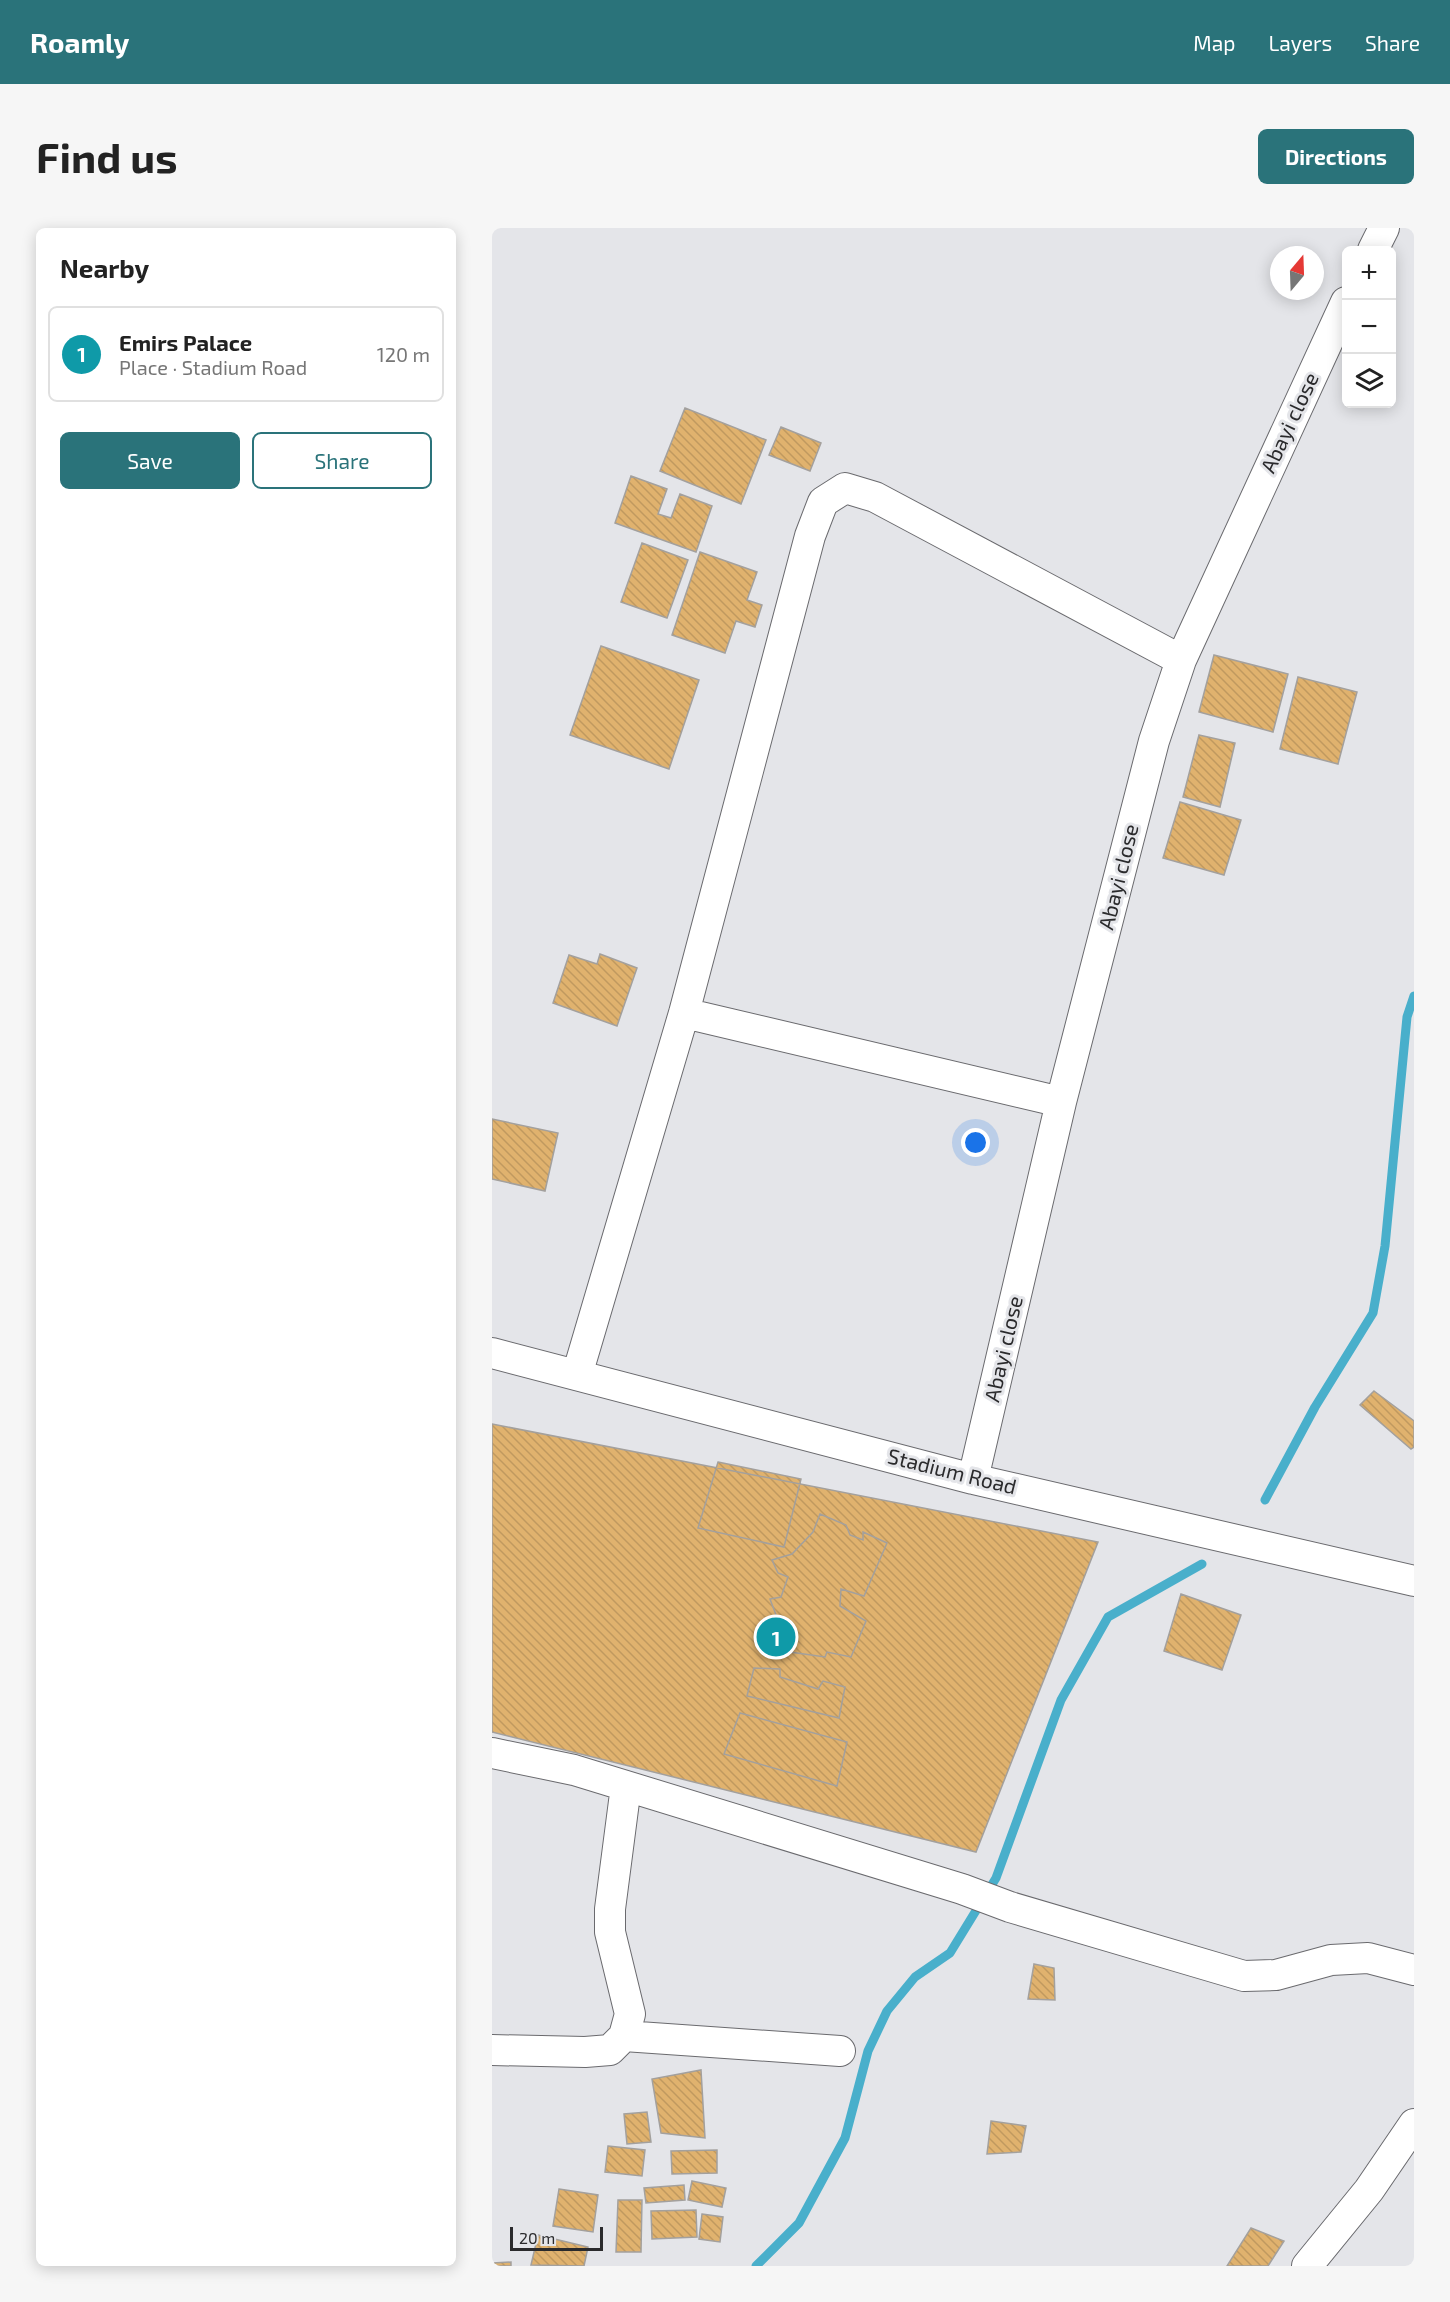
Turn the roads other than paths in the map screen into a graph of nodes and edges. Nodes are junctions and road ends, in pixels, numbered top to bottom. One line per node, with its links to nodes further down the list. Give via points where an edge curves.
1 (1384, 228): 2 (street)
2 (1375, 246)
3 (1342, 313): 4 (street, Abayi close)
4 (1181, 660): 5 (street, via 875,497 845,488 823,502 807,546); 6 (street, Abayi close, via 1154,741)
5 (684, 1013): 6 (street); 8 (street)
6 (1061, 1102): 9 (street, Abayi close)
7 (492, 1353): 8 (street, Stadium Road)
8 (576, 1376): 9 (street, Stadium Road)
9 (974, 1479): 10 (street, Stadium Road)
10 (1414, 1581)
11 (492, 1753): 12 (street, via 574,1770)
12 (626, 1786): 13 (street, via 1244,1976 1276,1975 1331,1960 1368,1958); 14 (street, via 610,1909 610,1932 630,2014)
13 (1414, 1970)
14 (624, 2036): 15 (street, via 610,2050); 16 (street)
15 (492, 2050)
16 (840, 2051)
17 (1414, 2124): 18 (street, via 1369,2190)
18 (1306, 2266)

